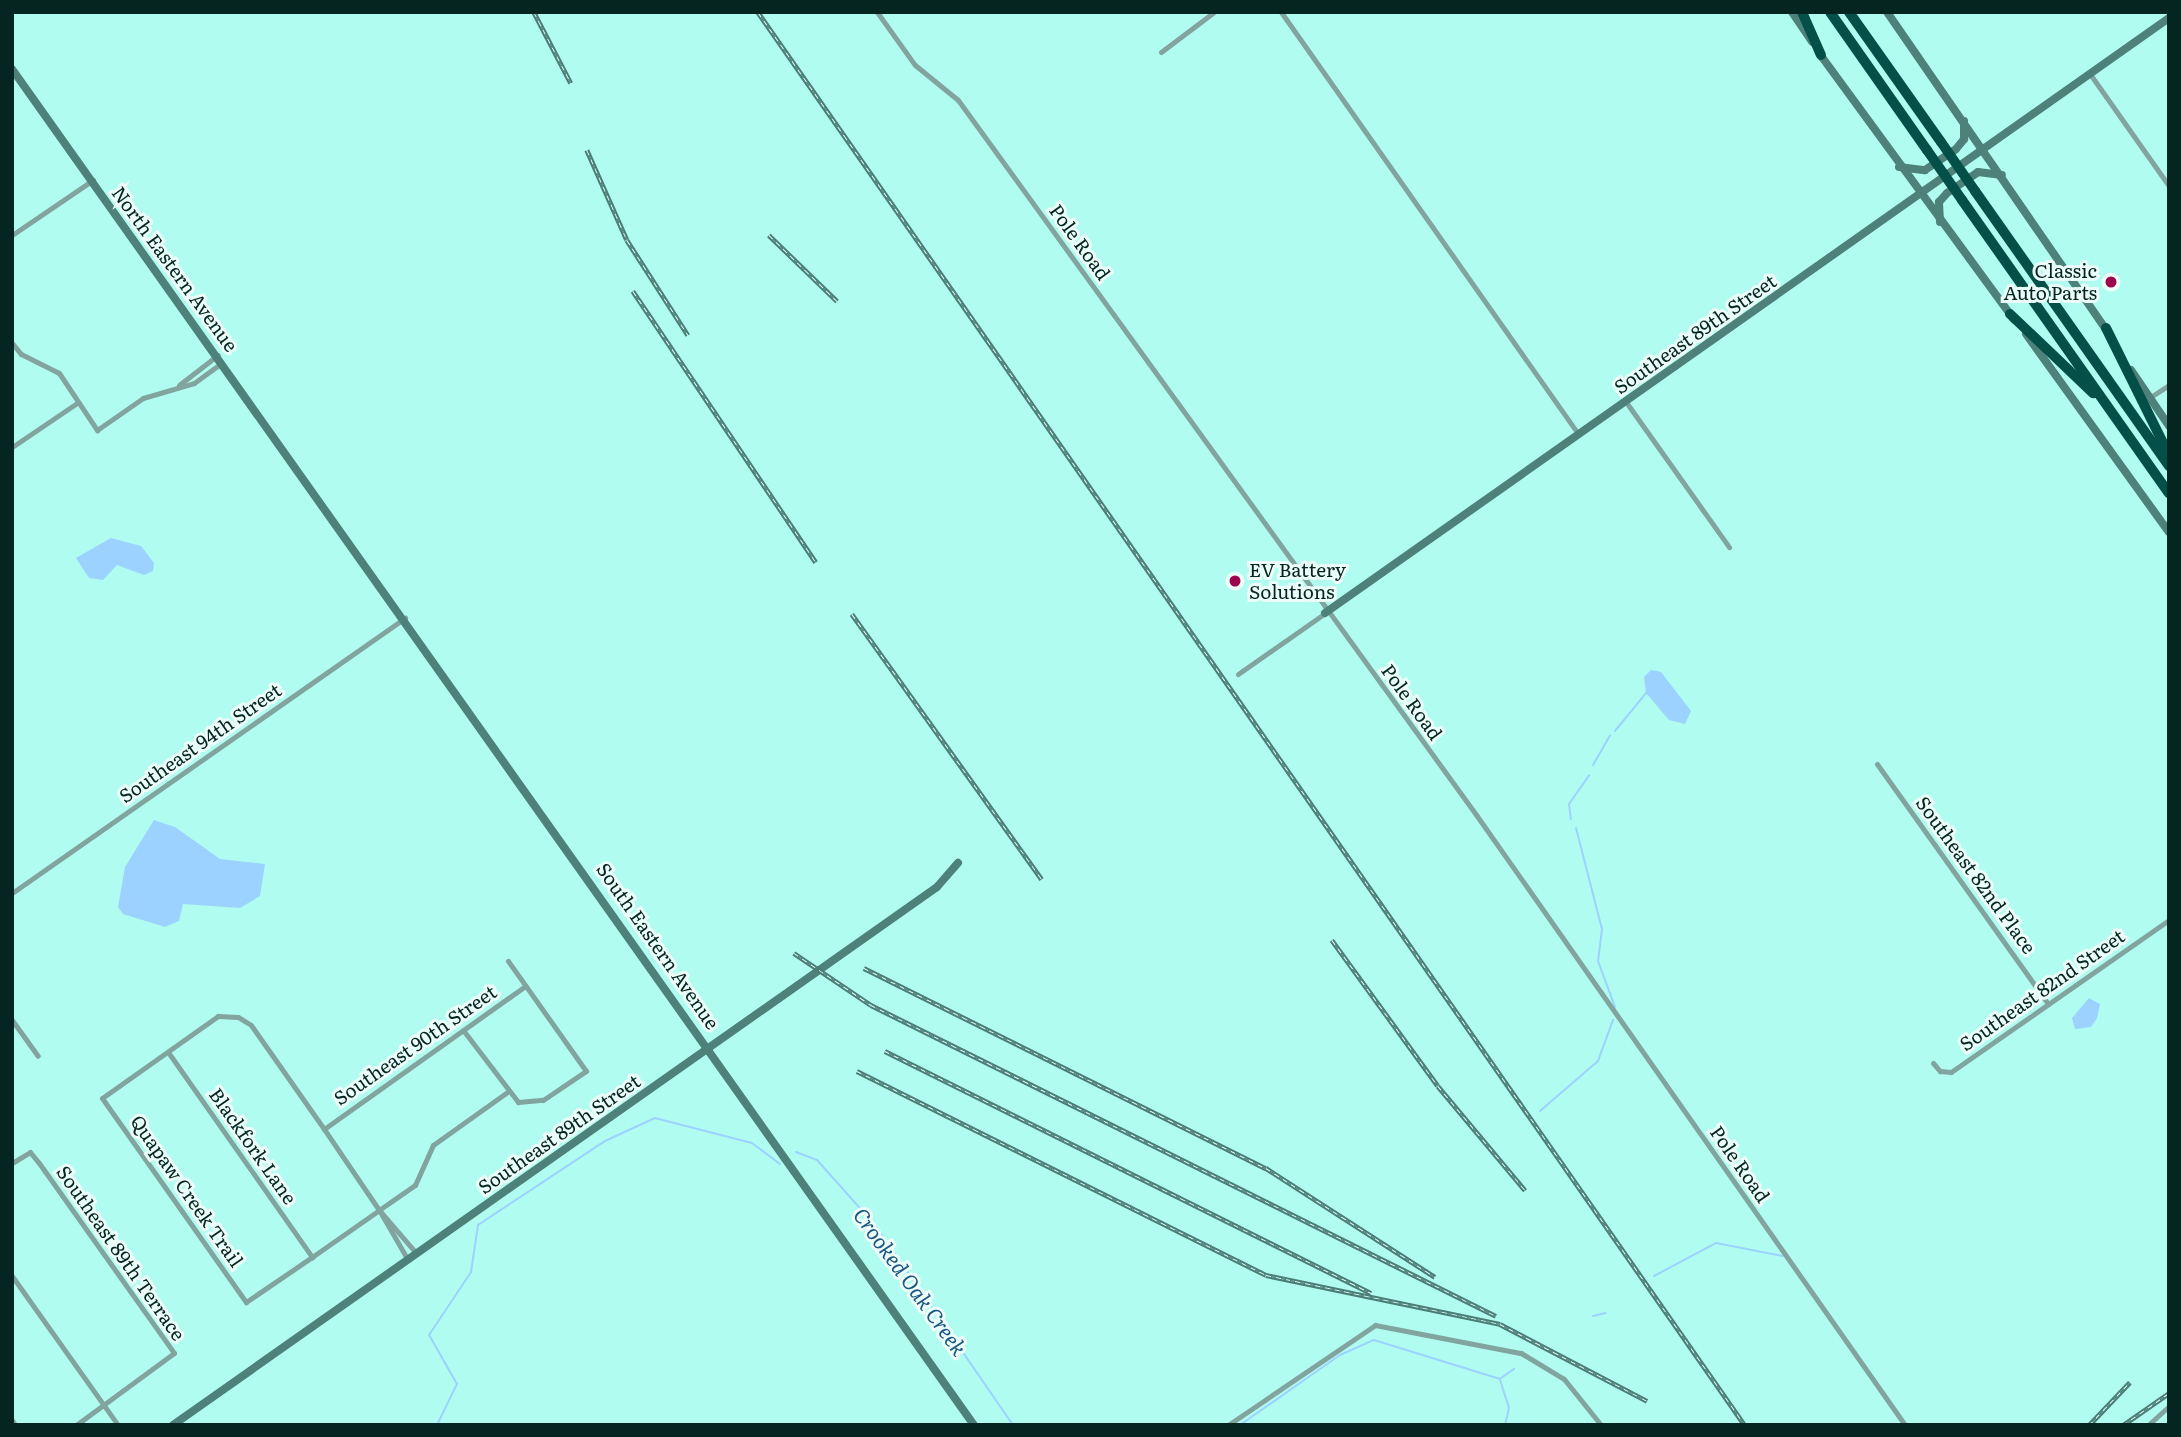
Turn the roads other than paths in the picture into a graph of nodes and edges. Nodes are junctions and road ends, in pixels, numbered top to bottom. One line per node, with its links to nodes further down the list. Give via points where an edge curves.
1 (877, 12): 41 (street, Pole Road, via 915,65 958,100)
2 (1214, 12): 10 (street)
3 (1281, 12): 33 (street)
4 (1792, 12): 11 (main road)
5 (1802, 12): 11 (highway)
6 (1830, 12): 31 (highway, bridge)
7 (1849, 12): 36 (highway, bridge)
8 (1887, 12): 14 (main road)
9 (2169, 18): 13 (main road, Southeast 89th Street)
10 (1161, 52)
11 (1821, 55): 16 (main road)
12 (12, 69): 18 (main road, North Eastern Avenue)
13 (2090, 74): 15 (main road, Southeast 89th Street); 19 (street)
14 (1964, 121): 15 (main road); 16 (main road, via 1964,139 1956,149 1925,170)
15 (1984, 148): 17 (main road); 20 (main road, Southeast 89th Street)
16 (1899, 167): 20 (main road)
17 (2002, 175): 21 (main road, via 1975,173 1947,193 1938,206); 24 (main road)
18 (93, 180): 22 (street); 26 (main road, North Eastern Avenue)
19 (2169, 186)
20 (1919, 195): 21 (main road); 29 (main road, Southeast 89th Street)
21 (1940, 225): 23 (main road)
22 (12, 235)
23 (2010, 314): 31 (highway); 39 (main road)
24 (2106, 328): 28 (main road); 35 (highway)
25 (12, 343): 30 (street, via 21,354 59,373)
26 (221, 359): 30 (street, via 194,383 144,398 97,430); 37 (main road, North Eastern Avenue)
27 (2169, 385): 28 (street)
28 (2149, 398): 32 (main road)
29 (1626, 402): 33 (main road, Southeast 89th Street); 40 (street)
30 (77, 403): 34 (street)
31 (2109, 409): 38 (highway)
32 (2169, 426)
33 (1579, 435): 41 (main road, Southeast 89th Street)
34 (12, 447)
35 (2169, 455)
36 (2169, 466)
37 (313, 488): 42 (main road, South Eastern Avenue)
38 (2169, 493)
39 (2169, 532)
40 (1728, 547)
41 (1325, 613): 43 (street, Southeast 89th Street); 73 (street, Pole Road, via 1477,816)
42 (405, 618): 46 (street, Southeast 94th Street); 53 (main road, South Eastern Avenue)
43 (1238, 674)
44 (1877, 764): 50 (street, Southeast 82nd Place)
45 (958, 863): 53 (main road, Southeast 89th Street, via 937,887)
46 (12, 892)
47 (2169, 920): 50 (street, Southeast 82nd Street)
48 (508, 961): 49 (street)
49 (525, 986): 52 (street, Southeast 90th Street); 57 (street, via 586,1071 537,1102 518,1102)
50 (2048, 1004): 56 (street, Southeast 82nd Street, via 1951,1072 1940,1071)
51 (12, 1020): 55 (street)
52 (463, 1030): 57 (street); 58 (street, Southeast 90th Street)
53 (709, 1046): 61 (main road, Southeast 89th Street); 70 (main road, South Eastern Avenue)
54 (168, 1052): 58 (street, via 218,1016 232,1015 251,1025); 62 (street, Blackfork Lane); 62 (street, Quapaw Creek Trail, via 102,1098 246,1302)
55 (38, 1056)
56 (1933, 1063)
57 (506, 1093): 60 (street, via 433,1145 418,1182)
58 (324, 1129): 60 (street)
59 (12, 1163): 65 (street, Southeast 89th Terrace, via 30,1152 174,1353)
60 (379, 1210): 61 (street); 62 (street); 63 (street)
61 (417, 1254): 63 (main road, Southeast 89th Street)
62 (312, 1257)
63 (408, 1260): 69 (main road, Southeast 89th Street)
64 (12, 1276): 65 (street)
65 (104, 1405): 67 (street, Southeast 89th Terrace); 68 (street)
66 (2169, 1406): 74 (street)
67 (76, 1425)
68 (118, 1425)
69 (173, 1425)
70 (974, 1425)
71 (1228, 1425): 72 (street, via 1362,1330 1383,1325 1531,1358 1564,1379)
72 (1601, 1425)
73 (1905, 1425)
74 (2148, 1425)

